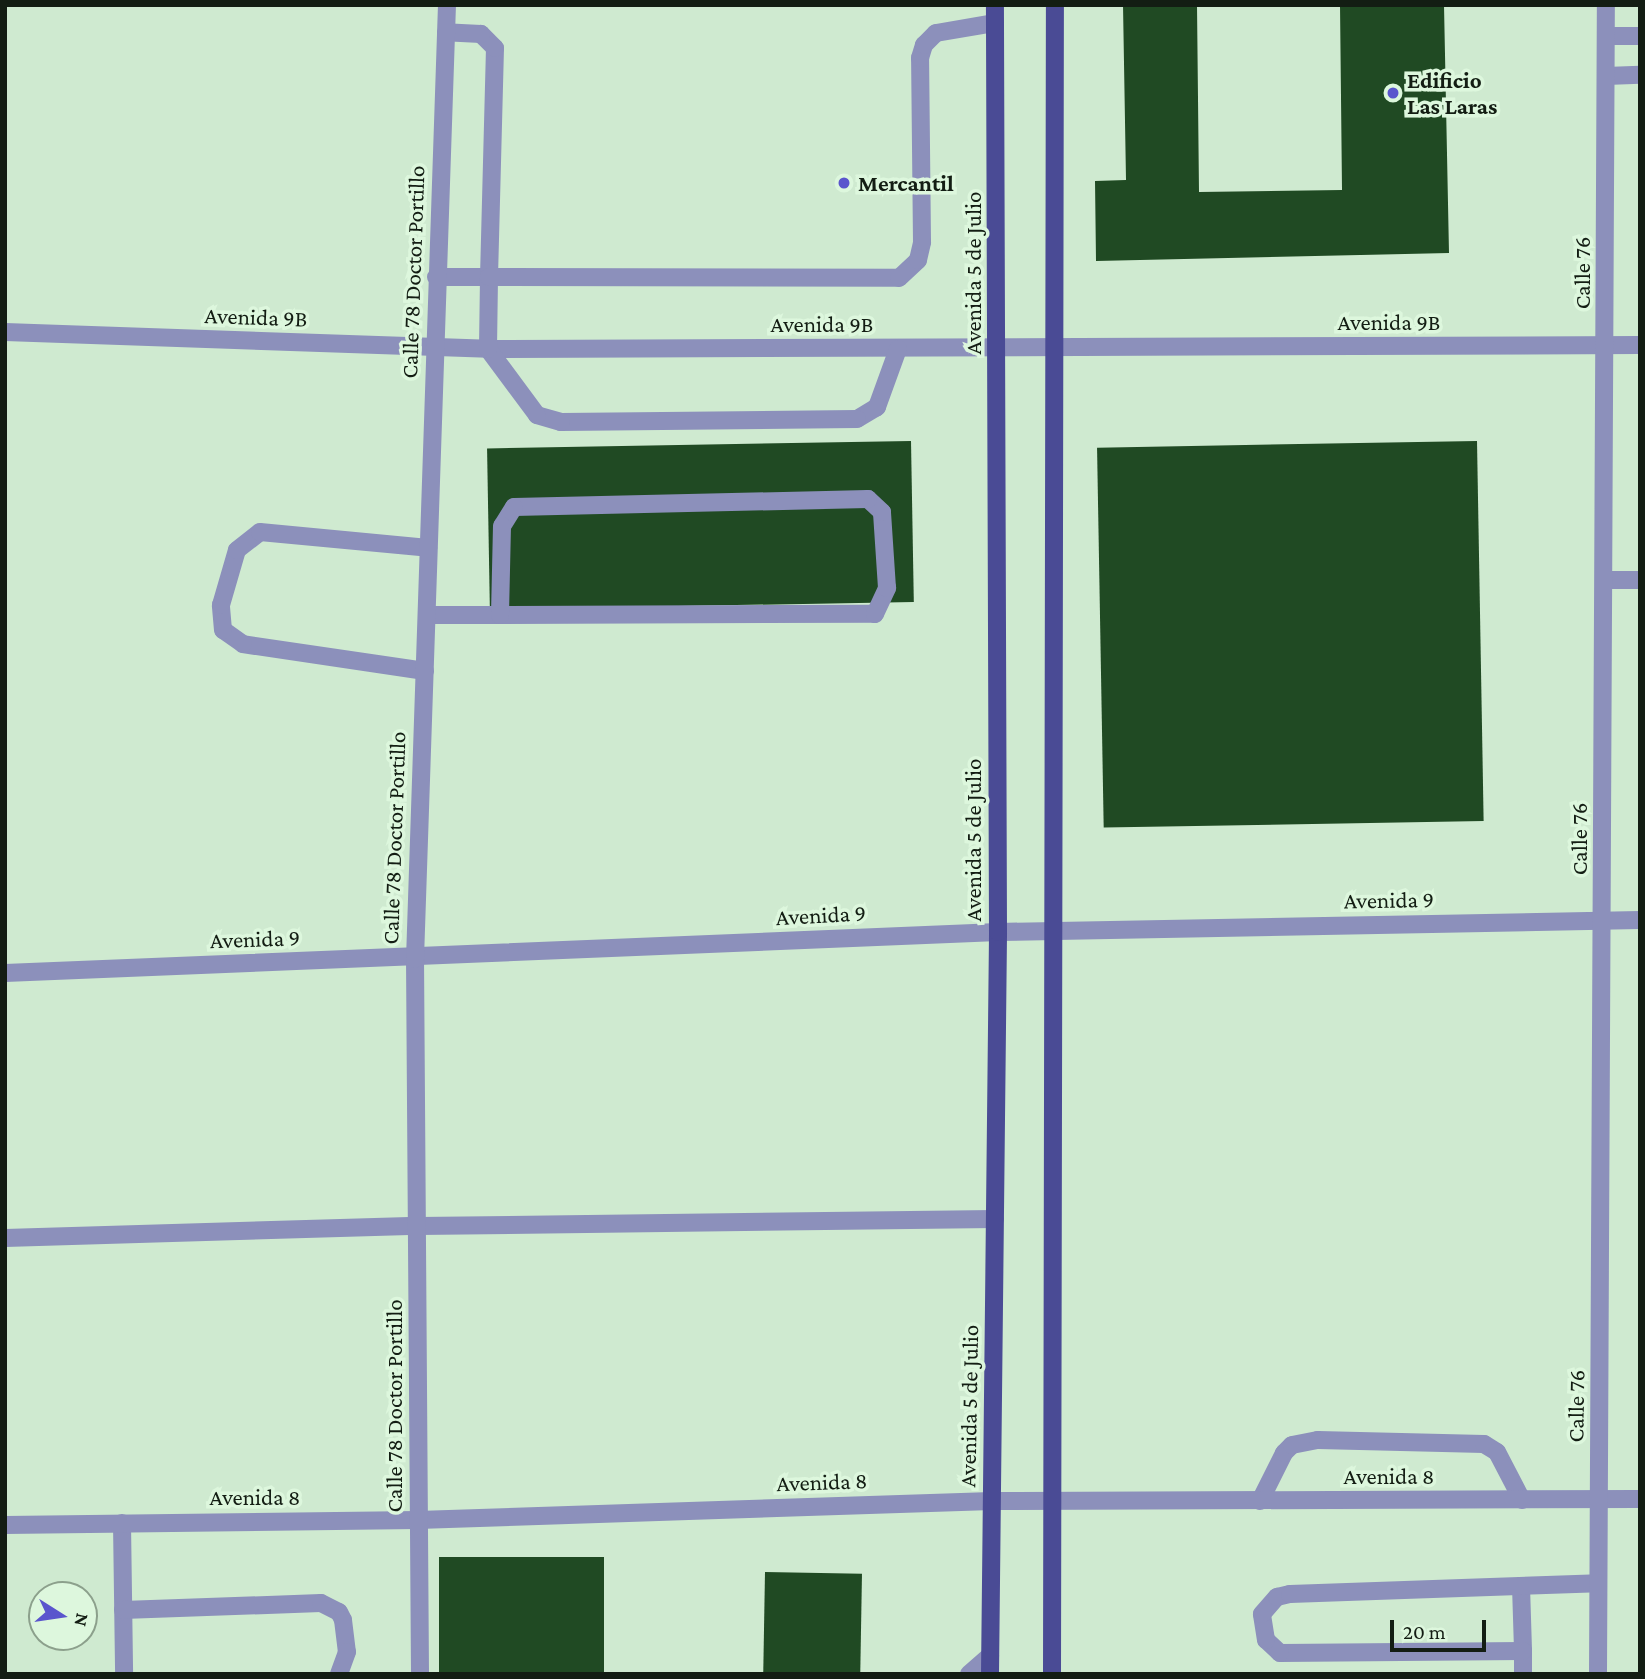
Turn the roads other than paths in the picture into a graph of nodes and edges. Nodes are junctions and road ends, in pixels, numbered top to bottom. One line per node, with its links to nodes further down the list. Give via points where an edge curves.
1 (447, 5): 5 (street, Calle 78 Doctor Portillo)
2 (1055, 5): 19 (main road)
3 (1606, 5): 6 (street, Calle 76)
4 (995, 14): 11 (street, via 936,33 924,45 920,58 922,242 918,260 899,278); 18 (main road, Avenida 5 de Julio)
5 (446, 32): 10 (street, Calle 78 Doctor Portillo); 11 (street, via 481,34 495,48)
6 (1606, 36): 7 (street); 9 (street, Calle 76)
7 (1640, 36)
8 (1640, 75): 9 (street)
9 (1606, 76): 13 (street, Calle 76)
10 (436, 277): 11 (street); 15 (street, Calle 78 Doctor Portillo)
11 (489, 277): 16 (street)
12 (5, 332): 15 (street, Avenida 9B)
13 (1607, 345): 14 (street, Avenida 9B); 19 (street, Avenida 9B); 21 (street, Calle 76)
14 (1640, 345)
15 (435, 348): 16 (street, Avenida 9B); 20 (street, Calle 78 Doctor Portillo)
16 (488, 349): 17 (street, Avenida 9B); 17 (street, via 537,415 572,423 857,419 877,407)
17 (898, 349): 18 (street, Avenida 9B)
18 (998, 349): 19 (street, Avenida 9B); 28 (main road, Avenida 5 de Julio)
19 (1054, 349): 29 (main road)
20 (428, 548): 23 (street, Calle 78 Doctor Portillo); 25 (street, via 260,532 237,550 221,605 223,630 243,643)
21 (1605, 580): 22 (street); 27 (street, Calle 76)
22 (1640, 580)
23 (427, 615): 24 (street); 25 (street, Calle 78 Doctor Portillo)
24 (500, 615): 24 (street, via 875,614 887,588 882,512 868,499 514,507 502,526)
25 (425, 671): 30 (street, Calle 78 Doctor Portillo)
26 (1640, 920): 27 (street, Avenida 9)
27 (1602, 921): 29 (street, Avenida 9); 35 (street, Calle 76)
28 (998, 932): 29 (street, Avenida 9); 30 (street, Avenida 9); 32 (main road, Avenida 5 de Julio)
29 (1055, 932): 38 (main road)
30 (415, 958): 31 (street, Avenida 9); 33 (street, Calle 78 Doctor Portillo)
31 (5, 972)
32 (995, 1219): 33 (street); 40 (main road, Avenida 5 de Julio)
33 (418, 1226): 34 (street); 41 (street, Calle 78 Doctor Portillo)
34 (5, 1238)
35 (1599, 1499): 36 (street, Avenida 8); 37 (street, Avenida 8); 44 (street, Calle 76)
36 (1640, 1499)
37 (1522, 1500): 39 (street, Avenida 8); 39 (street, via 1497,1452 1484,1444 1318,1440 1292,1445 1284,1453)
38 (1054, 1501): 39 (street, Avenida 8); 40 (street, Avenida 8); 53 (main road)
39 (1261, 1501)
40 (992, 1502): 41 (street, Avenida 8); 48 (main road, Avenida 5 de Julio)
41 (418, 1520): 42 (street, Avenida 8); 51 (street, Calle 78 Doctor Portillo)
42 (122, 1522): 43 (street, Avenida 8); 46 (street)
43 (5, 1525)
44 (1598, 1583): 45 (street); 55 (street, Calle 76)
45 (1521, 1587): 47 (street); 47 (street, via 1290,1594 1268,1605 1261,1622 1271,1647 1291,1654)
46 (123, 1610): 49 (street); 50 (street, via 321,1603 339,1612 343,1620 347,1652)
47 (1523, 1651): 54 (street)
48 (990, 1665): 52 (street)
49 (124, 1674)
50 (338, 1674)
51 (420, 1674)
52 (970, 1674)
53 (1052, 1674)
54 (1523, 1674)
55 (1598, 1674)

